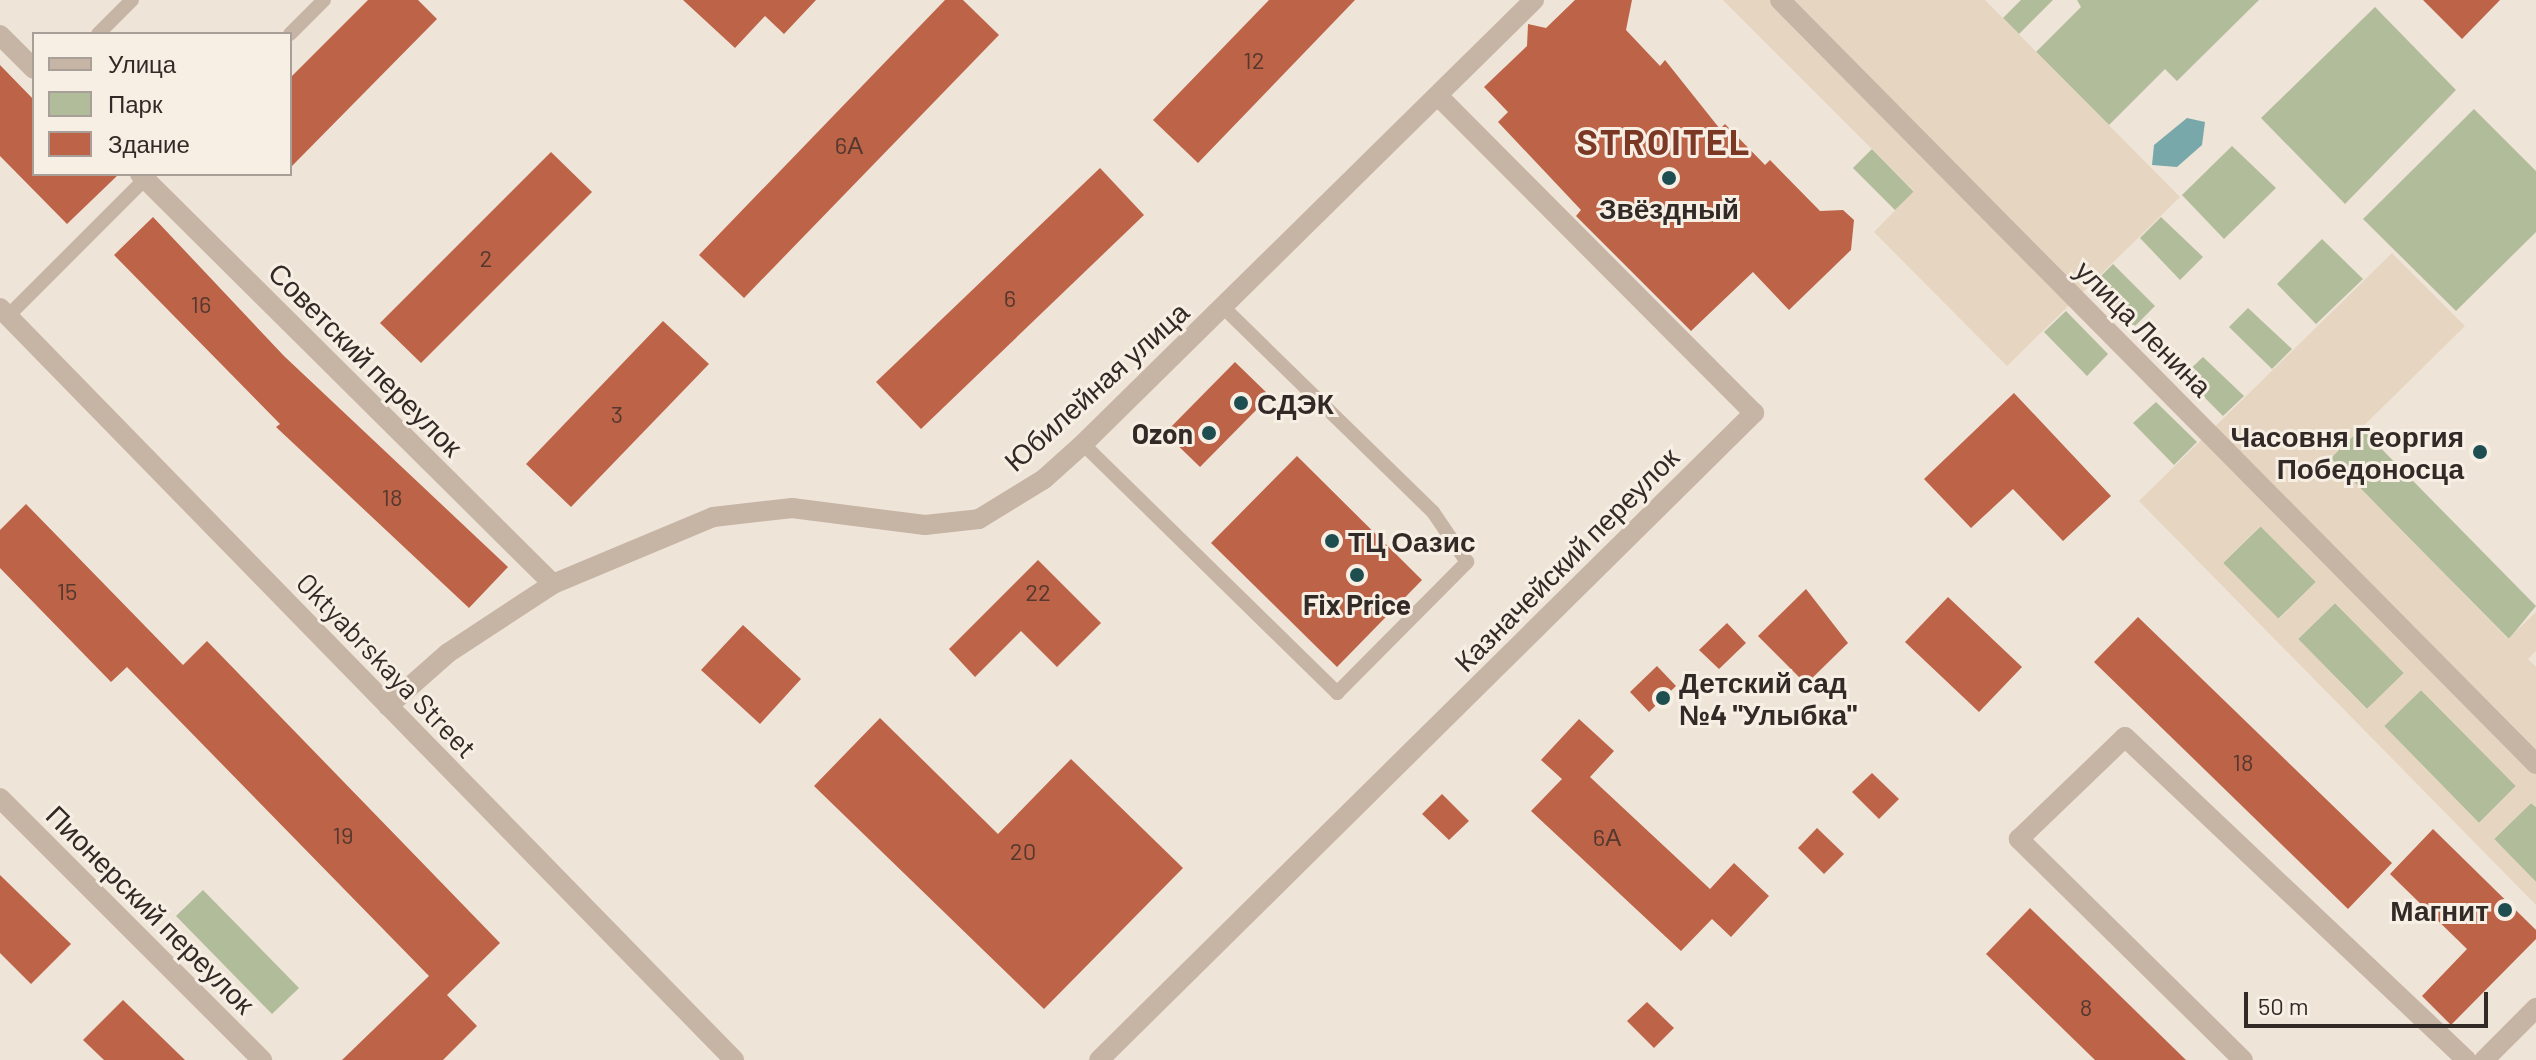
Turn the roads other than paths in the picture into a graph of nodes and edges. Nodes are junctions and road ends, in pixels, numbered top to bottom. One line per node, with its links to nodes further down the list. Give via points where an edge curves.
1 (132, 0): 5 (lane)
2 (324, 0): 6 (lane)
3 (1534, 0): 9 (street, Юбилейная улица)
4 (1780, 0): 16 (street, улица Ленина)
5 (100, 32)
6 (292, 32)
7 (0, 35): 8 (street)
8 (32, 67)
9 (1438, 96): 11 (street, Юбилейная улица); 21 (street, Казначейский переулок, via 1754,413)
10 (145, 176): 12 (lane); 14 (street, Советский переулок)
11 (1224, 308): 13 (street, Юбилейная улица); 13 (lane, via 1433,512 1467,562 1337,693)
12 (4, 312): 15 (street, Oktyabrskaya Street)
13 (1083, 444): 14 (street, Юбилейная улица, via 1044,479 979,519 925,525 792,508 713,517)
14 (553, 584): 15 (street, Юбилейная улица, via 448,653)
15 (388, 706): 20 (street, Oktyabrskaya Street)
16 (2536, 764)
17 (0, 798): 19 (street, Пионерский переулок)
18 (2536, 1008): 24 (street)
19 (262, 1060)
20 (734, 1060)
21 (1099, 1060)
22 (2243, 1060): 23 (street, via 2019,839 2125,737)
23 (2466, 1060)
24 (2484, 1060)

